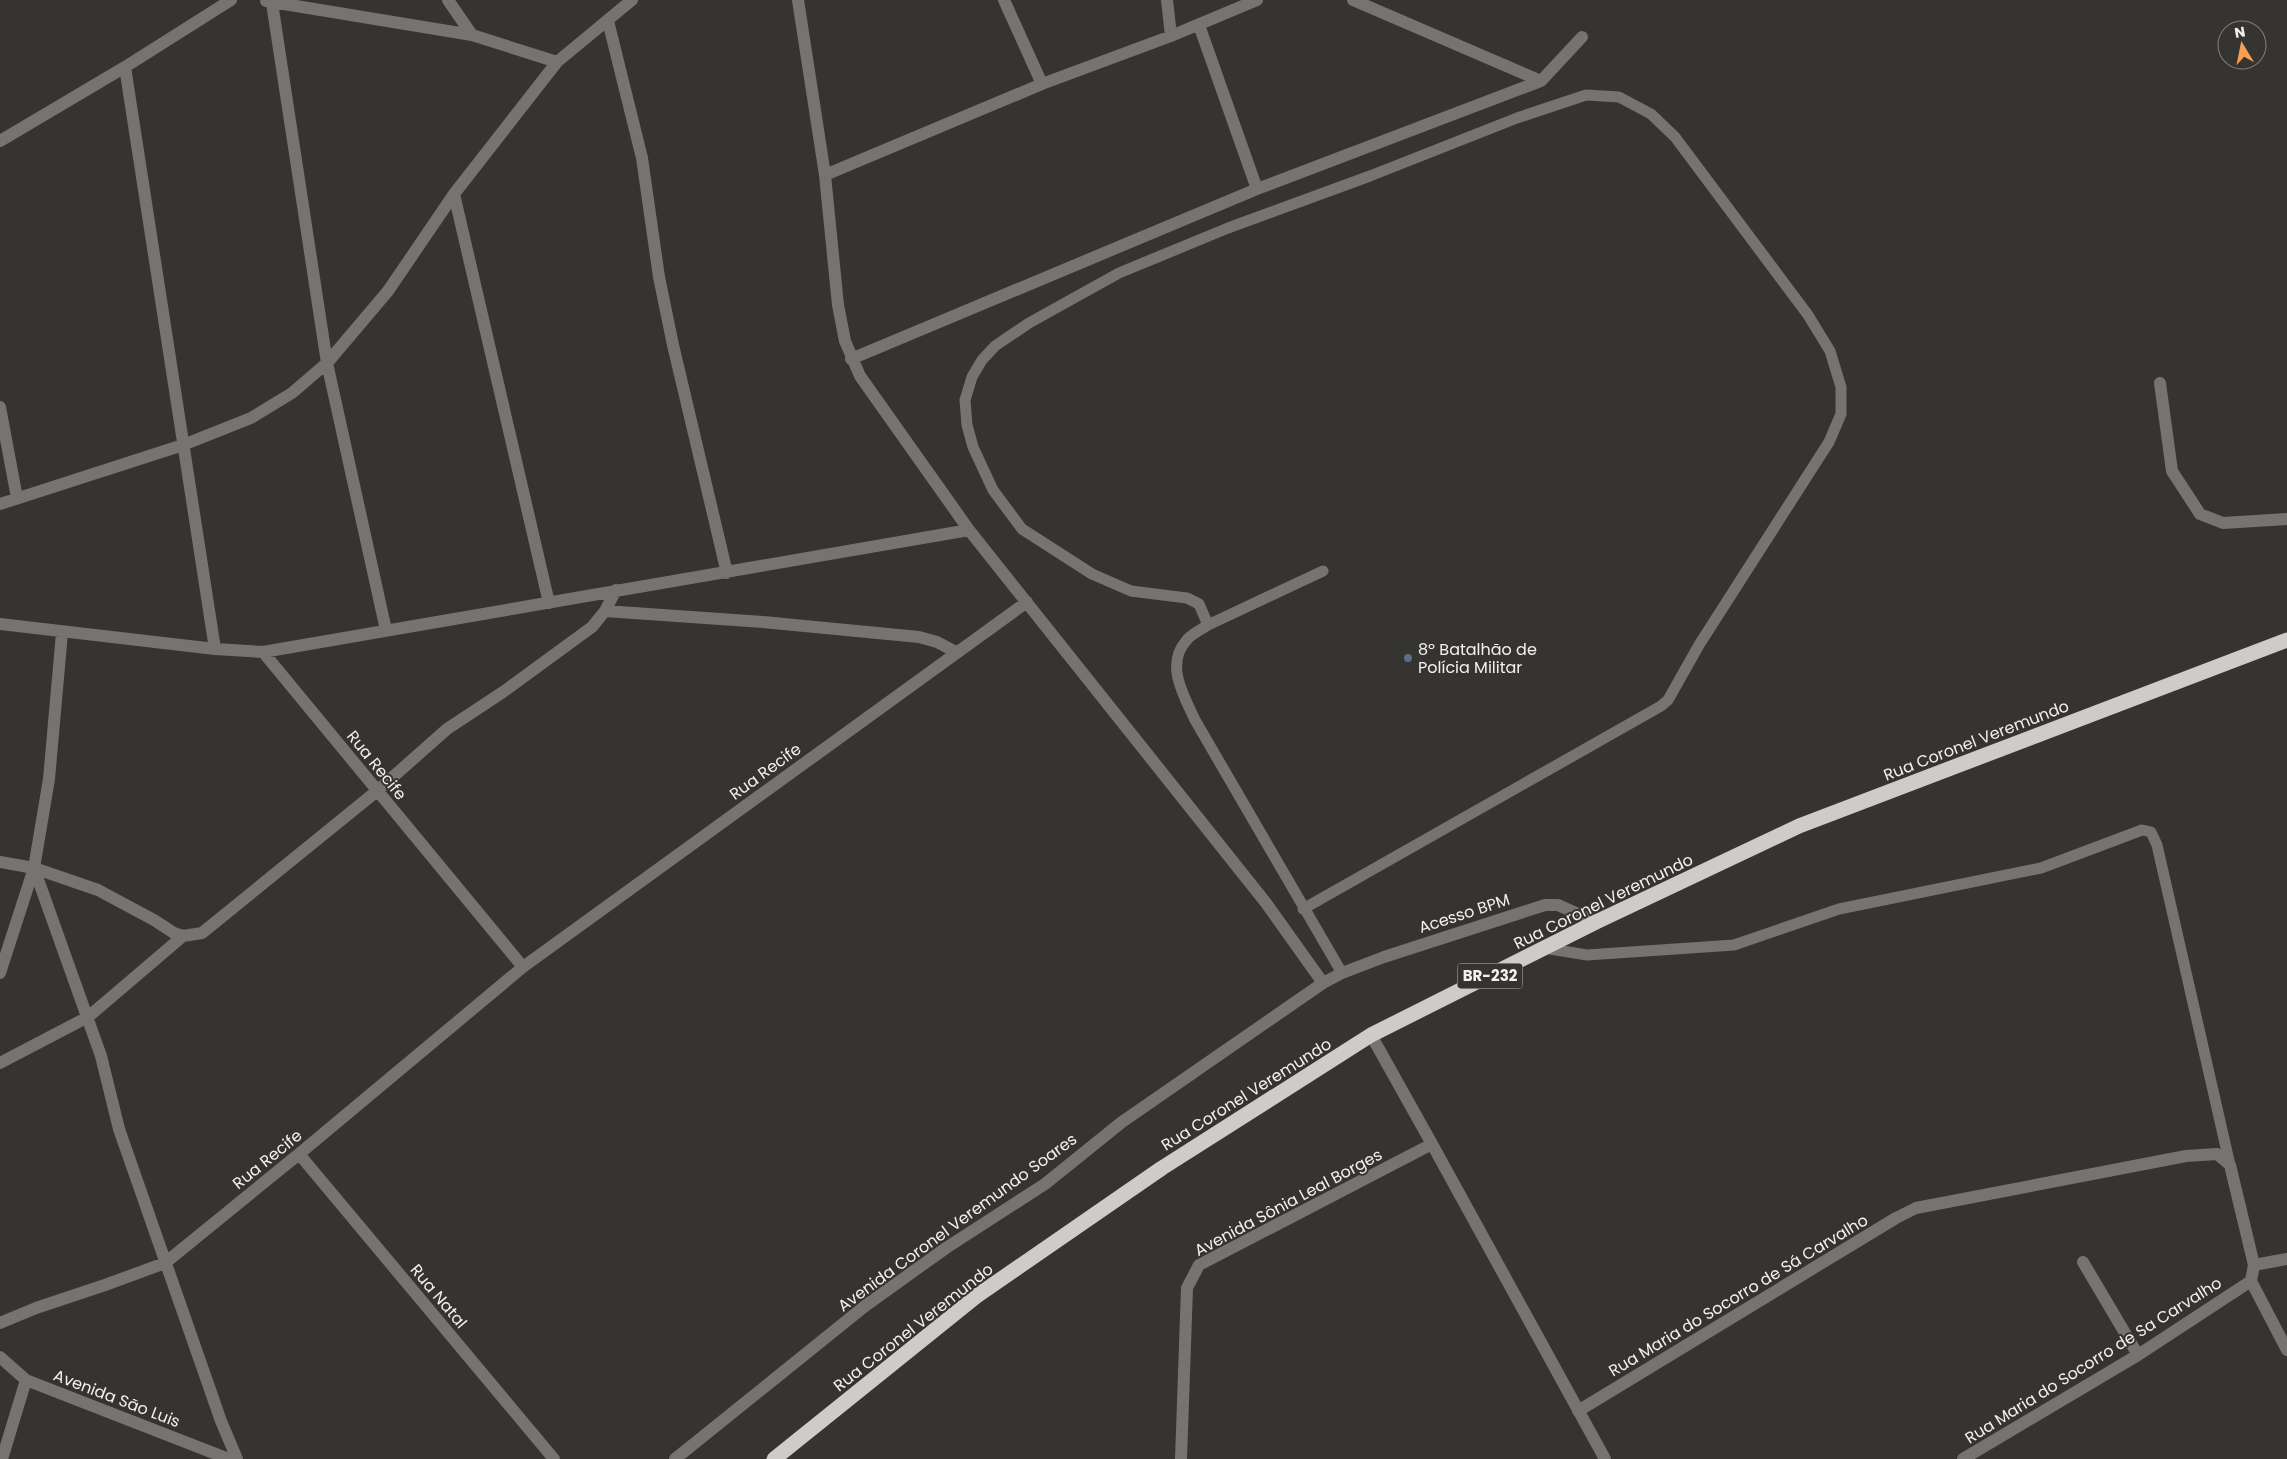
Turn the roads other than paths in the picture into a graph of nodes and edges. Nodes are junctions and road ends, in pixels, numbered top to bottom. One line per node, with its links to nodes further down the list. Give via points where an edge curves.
1 (231, 0): 16 (street)
2 (448, 0): 12 (street)
3 (632, 0): 10 (street)
4 (798, 0): 20 (street)
5 (1004, 0): 18 (street)
6 (1167, 0): 13 (street)
7 (1256, 0): 11 (street)
8 (1354, 0): 17 (street)
9 (268, 1): 12 (street); 24 (street)
10 (608, 21): 15 (street); 33 (street, via 642,158 659,277 673,344)
11 (1199, 25): 13 (street); 21 (street)
12 (472, 35): 15 (street)
13 (1171, 36): 18 (street)
14 (1582, 37): 17 (street)
15 (557, 62): 22 (street)
16 (125, 67): 19 (street); 27 (street)
17 (1540, 81): 21 (street)
18 (1042, 84): 20 (street)
19 (0, 141)
20 (825, 175): 23 (street, via 838,305)
21 (1258, 188): 23 (street)
22 (454, 194): 24 (street, via 388,291); 36 (street)
23 (851, 359): 31 (street)
24 (327, 363): 27 (street, via 292,393 251,418); 40 (street)
25 (2160, 383): 30 (street, via 2172,471 2200,514 2223,523)
26 (0, 407): 28 (street)
27 (183, 446): 28 (street); 43 (street)
28 (16, 498): 29 (street)
29 (0, 504)
30 (2287, 519)
31 (969, 530): 33 (street); 35 (street)
32 (1323, 571): 39 (lane)
33 (727, 573): 34 (street)
34 (616, 590): 36 (street); 37 (street)
35 (1026, 602): 45 (street, Rua Recife); 56 (street, via 1260,895)
36 (549, 603): 40 (street)
37 (606, 611): 45 (street, via 918,637); 46 (street, via 562,651 447,729)
38 (0, 624): 41 (street)
39 (1208, 625): 49 (lane, via 1187,639 1179,650 1176,670 1181,691); 49 (lane, via 1199,604 1187,598 1131,591 1092,574 1022,529 993,490 973,447 967,425 965,400 972,377 995,346 1119,274 1228,228 1517,118 1586,95 1619,97 1651,114 1675,138 1808,314 1830,351 1841,387 1841,414 1829,442 1698,645 1668,700)
40 (386, 630): 44 (street)
41 (62, 633): 43 (street); 48 (street, via 48,779)
42 (2287, 640): 50 (highway, Rua Coronel Veremundo / BR-232, via 1799,826)
43 (215, 649): 44 (street)
44 (263, 652): 46 (street, Rua Recife)
45 (956, 652): 53 (street, Rua Recife)
46 (377, 791): 51 (street, via 202,933); 53 (street, Rua Recife)
47 (0, 862): 48 (street)
48 (34, 868): 51 (street, via 98,890); 55 (street); 57 (street)
49 (1303, 909): 54 (lane)
50 (1596, 922): 52 (highway, Rua Coronel Veremundo / BR-232); 54 (street, Acesso BPM, via 1558,905 1545,905)
51 (183, 936): 57 (street)
52 (1544, 948): 58 (highway, Rua Coronel Veremundo / BR-232); 62 (lane, via 1586,955 1734,945 1839,909 2041,868 2142,830 2150,832 2157,845)
53 (523, 967): 61 (street, Rua Recife)
54 (1342, 973): 56 (street, Avenida Coronel Veremundo Soares)
55 (0, 974)
56 (1323, 983): 78 (street, Avenida Coronel Veremundo Soares, via 1122,1122 1045,1184 946,1248 865,1306)
57 (88, 1017): 59 (street); 65 (street, via 102,1056 119,1129)
58 (1371, 1036): 60 (street); 79 (highway, Rua Coronel Veremundo / BR-232, via 1162,1168 978,1295)
59 (0, 1063)
60 (1432, 1144): 73 (street); 80 (street, Avenida Sônia Leal Borges, via 1199,1265 1188,1288)
61 (300, 1154): 65 (street, Rua Recife); 77 (street, Rua Natal)
62 (2230, 1165): 66 (street); 73 (street, Rua Maria do Socorro de Sá Carvalho, via 2218,1154 2186,1156 1916,1208)
63 (2287, 1259): 66 (street)
64 (2083, 1262): 70 (street)
65 (166, 1263): 68 (street, Rua Recife); 76 (street)
66 (2254, 1265): 67 (street)
67 (2251, 1281): 69 (street); 70 (street, Rua Maria do Socorro de Sa Carvalho)
68 (0, 1323)
69 (2287, 1350)
70 (2138, 1355): 82 (street, Rua Maria do Socorro de Sa Carvalho)
71 (0, 1357): 72 (street, Avenida São Luis)
72 (26, 1380): 74 (street); 75 (street, Avenida São Luis)
73 (1578, 1411): 81 (street)
74 (2, 1459)
75 (229, 1459)
76 (237, 1459)
77 (554, 1459)
78 (675, 1459)
79 (774, 1459)
80 (1181, 1459)
81 (1605, 1459)
82 (1963, 1459)

